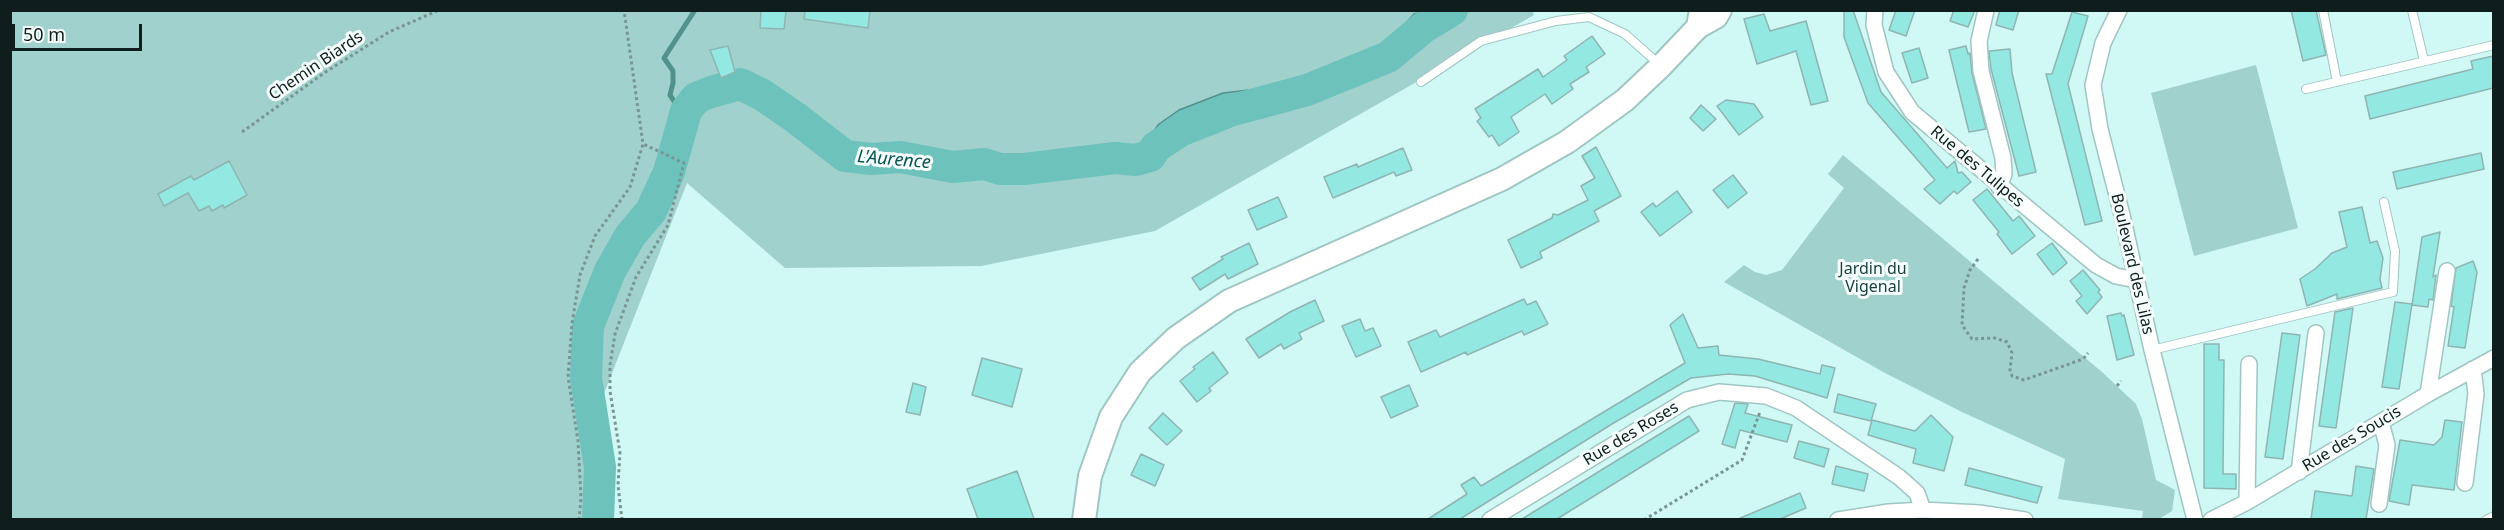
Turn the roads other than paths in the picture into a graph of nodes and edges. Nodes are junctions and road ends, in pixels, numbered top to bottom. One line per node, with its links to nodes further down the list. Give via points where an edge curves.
1 (1720, 10): 7 (main road, via 1716,17)
2 (1875, 10): 14 (street, Rue des Tulipes, via 1874,25 1886,72 1912,111)
3 (1986, 10): 14 (street, via 1979,41 1980,61 2003,158 2004,174)
4 (2119, 10): 17 (street, Boulevard des Lilas, via 2103,43 2093,85)
5 (2323, 10): 12 (lane)
6 (2412, 10): 9 (lane)
7 (1700, 19): 10 (main road)
8 (2493, 45): 9 (lane)
9 (2424, 61): 12 (lane)
10 (1661, 66): 11 (lane, via 1625,34 1589,17 1556,21 1481,41); 31 (main road, via 1625,100 1536,161 1229,301 1183,332 1140,372 1111,417 1090,476)
11 (1421, 82)
12 (2337, 82): 13 (lane)
13 (2306, 89)
14 (1999, 187): 17 (street, Rue des Tulipes, via 2096,265 2116,276)
15 (2384, 202): 19 (lane, via 2395,251 2392,292)
16 (2447, 271): 23 (street)
17 (2136, 280): 19 (street, Boulevard des Lilas)
18 (2316, 333): 25 (street)
19 (2152, 350): 35 (street, Boulevard des Lilas)
20 (2493, 358): 22 (street, Rue des Soucis)
21 (2249, 364): 27 (street)
22 (2473, 369): 23 (street, Rue des Soucis); 26 (street, via 2476,394)
23 (2428, 394): 24 (street, Rue des Soucis)
24 (2381, 422): 25 (street, Rue des Soucis); 28 (street, via 2387,445)
25 (2299, 472): 27 (street, Rue des Soucis)
26 (2465, 483)
27 (2247, 502): 36 (street, Rue des Soucis)
28 (2379, 504)
29 (1923, 510): 32 (street, Rue des Roses, via 1917,493 1899,477 1796,408 1766,396 1719,393 1687,400); 33 (street); 34 (street)
30 (2493, 516): 37 (lane)
31 (1084, 519)
32 (1490, 519)
33 (1838, 519)
34 (2025, 519)
35 (2195, 519)
36 (2211, 519)
37 (2486, 519)

